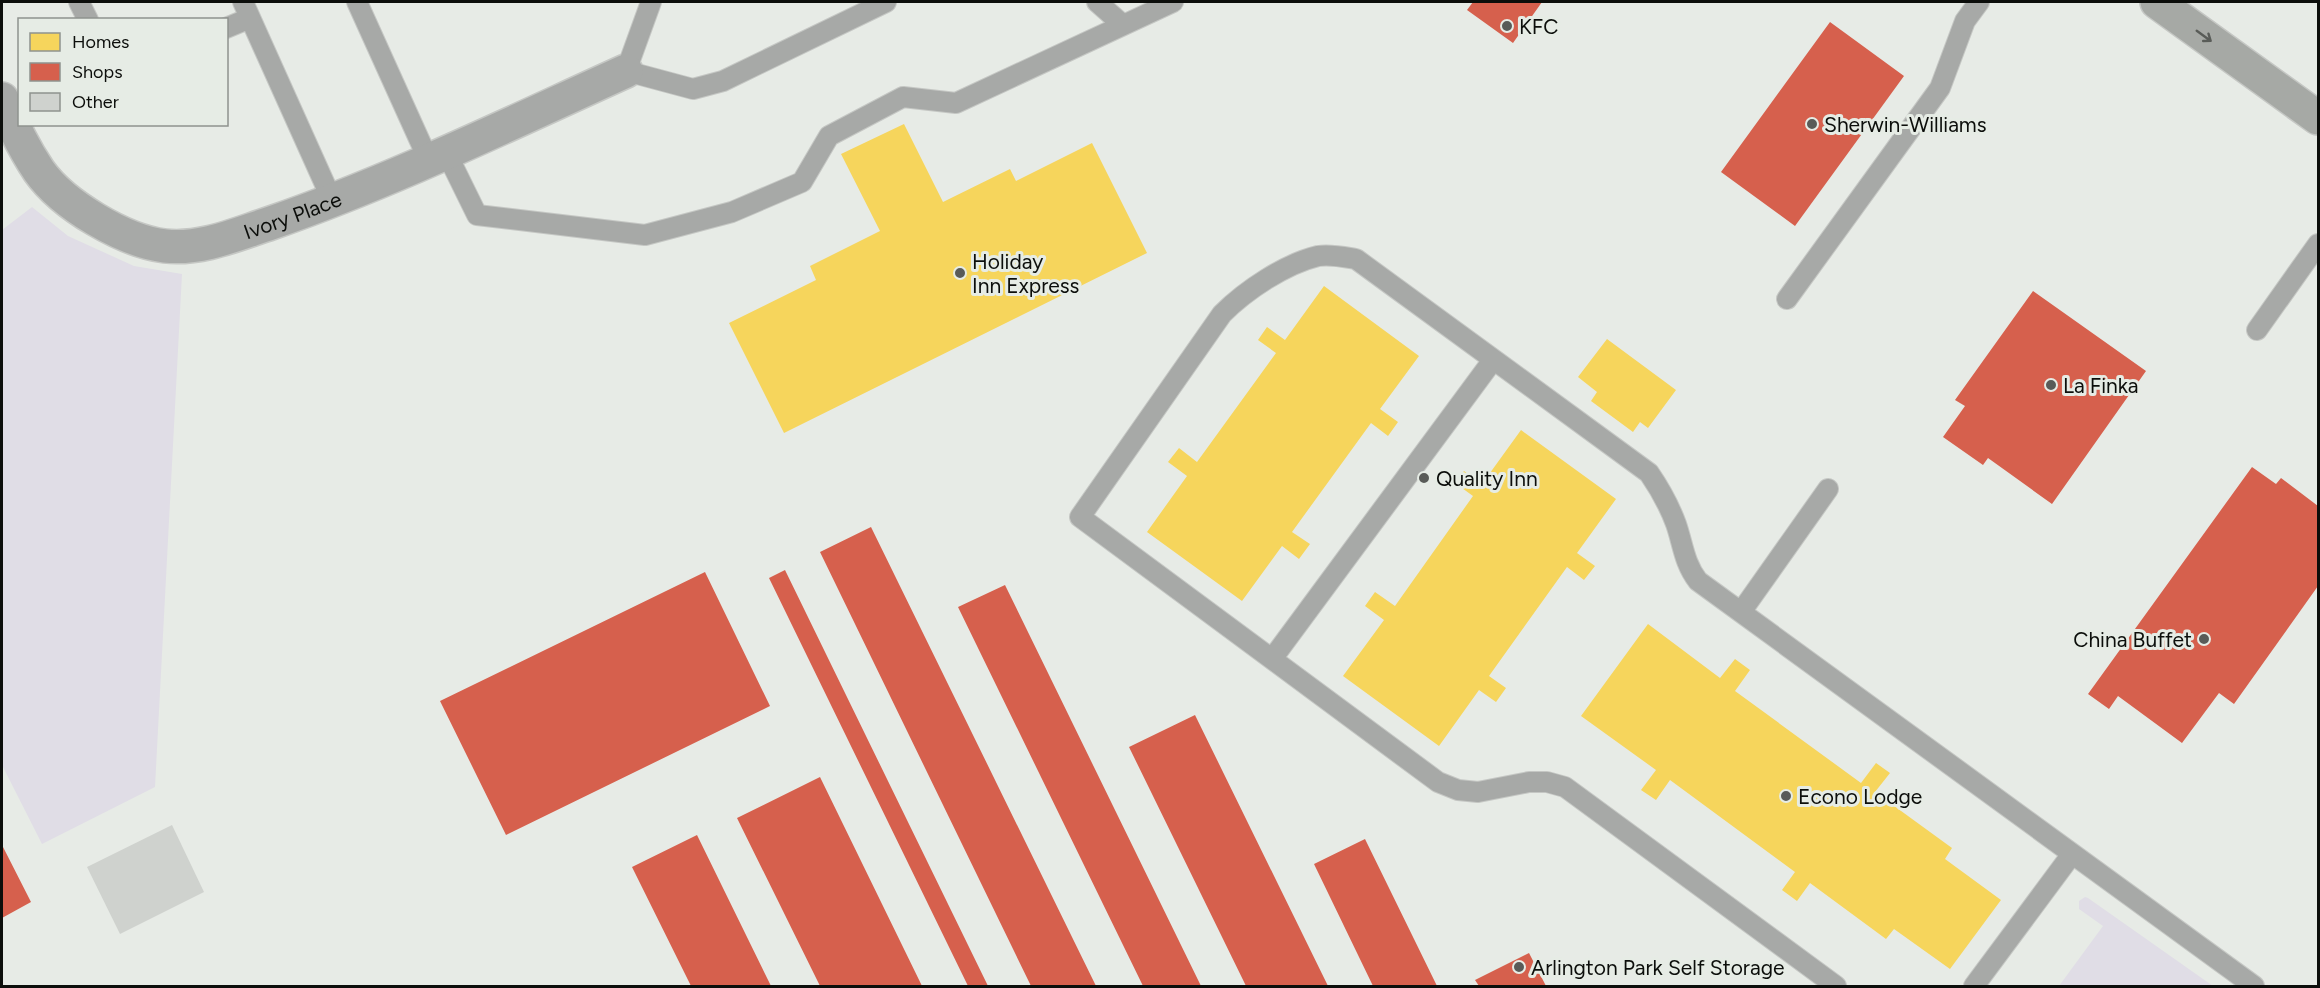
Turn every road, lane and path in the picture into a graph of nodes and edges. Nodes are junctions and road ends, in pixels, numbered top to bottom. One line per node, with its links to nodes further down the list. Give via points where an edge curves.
1 (79, 2): 10 (lane)
2 (357, 2): 16 (lane)
3 (651, 2): 13 (lane)
4 (886, 2): 13 (lane, via 723,81 693,89)
5 (1097, 2): 11 (lane)
6 (1173, 2): 11 (lane)
7 (1979, 2): 19 (lane, via 1965,21 1940,88)
8 (2157, 2): 15 (main road, one-way to 15)
9 (247, 10): 12 (lane); 17 (lane)
10 (87, 18)
11 (1123, 25): 16 (lane, via 956,103 903,97 829,136 802,182 732,212 645,236 477,215)
12 (228, 26)
13 (626, 71): 16 (street, Ivory Place)
14 (5, 117): 17 (street, Ivory Place, via 40,173 79,211 122,233 165,246 210,243)
15 (2319, 118)
16 (437, 156): 17 (street, Ivory Place)
17 (332, 200)
18 (2319, 244): 20 (lane)
19 (1787, 299)
20 (2257, 330)
21 (1493, 360): 23 (lane, via 1649,473 1663,493 1691,572); 24 (lane); 24 (lane, via 1356,259 1338,255 1319,256 1292,267 1251,288 1222,314 1080,517)
22 (1828, 489): 23 (lane)
23 (1741, 612): 25 (lane)
24 (1272, 659): 26 (lane, via 1438,782 1478,792 1529,782 1565,787)
25 (2072, 854): 27 (lane); 28 (lane)
26 (1836, 987)
27 (1974, 987)
28 (2254, 987)

